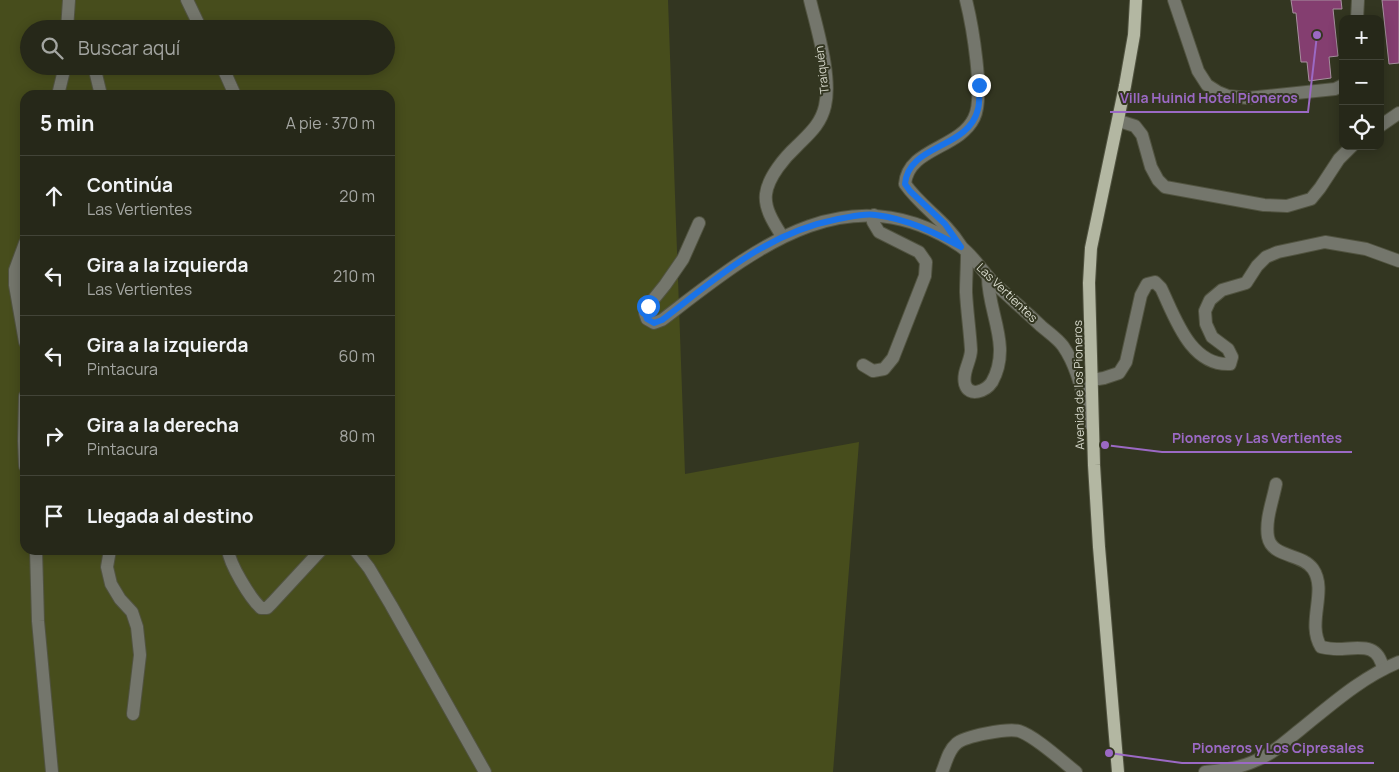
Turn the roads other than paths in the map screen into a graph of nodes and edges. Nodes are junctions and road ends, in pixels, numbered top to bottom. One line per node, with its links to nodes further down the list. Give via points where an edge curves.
1 (69, 0): 8 (street)
2 (187, 0): 12 (street)
3 (810, 0): 26 (street, Traiquén, via 825,70 825,106 812,132 781,163 766,194 771,218)
4 (966, 0): 27 (street, via 979,85 978,108 964,133 911,166 905,184 945,224)
5 (1136, 0): 21 (main road, Avenida de los Pioneros, via 1134,35)
6 (1174, 0): 16 (street, via 1198,71 1207,85 1218,92 1248,98)
7 (1358, 0): 9 (street)
8 (68, 15): 10 (street); 11 (street)
9 (1357, 15)
10 (68, 20)
11 (71, 20)
12 (197, 20)
13 (63, 75): 17 (street)
14 (96, 75): 18 (street)
15 (226, 75): 19 (street)
16 (1339, 86)
17 (59, 90)
18 (100, 90)
19 (233, 90)
20 (1399, 114): 22 (street)
21 (1119, 121): 23 (street, via 1136,126 1142,134 1151,167 1165,187 1264,205 1287,206 1311,199); 33 (main road, Avenida de los Pioneros, via 1091,248)
22 (1384, 123)
23 (1348, 150)
24 (874, 215): 26 (street, Las Vertientes, via 821,223); 27 (street, Las Vertientes, via 930,230); 32 (street, via 873,222 879,232 919,252 926,262 925,276 893,358 884,369 873,371)
25 (699, 223): 26 (street, Las Vertientes, via 683,259 648,306 647,319 654,323 748,256)
26 (782, 236)
27 (964, 250): 30 (street, Las Vertientes); 30 (street, via 971,352 964,374 965,385 975,392 991,384 1000,353 999,330 990,304)
28 (20, 256): 31 (street, via 15,270)
29 (1399, 261): 33 (street, via 1366,249 1325,242 1266,256 1246,283 1222,290 1210,300 1205,312 1212,337 1228,349 1232,357 1230,364 1219,365 1210,361 1189,344 1161,288 1155,282 1147,284 1141,295 1126,362 1119,372)
30 (988, 277): 34 (street, Las Vertientes, via 1062,345 1080,382)
31 (20, 314)
32 (863, 365)
33 (1092, 380): 34 (main road, Avenida de los Pioneros)
34 (1094, 431): 48 (main road, Avenida de los Pioneros, via 1100,572)
35 (1276, 484): 42 (street, via 1268,538 1273,547 1307,562 1314,570 1318,586 1316,640 1321,647 1374,651 1381,658)
36 (36, 555): 44 (street, via 38,621)
37 (109, 555): 43 (street, via 107,567 111,584 132,612 136,627 140,655)
38 (229, 555): 39 (street, via 253,601 261,608 267,608)
39 (316, 555)
40 (359, 555): 45 (street, via 392,605)
41 (1399, 662): 42 (street)
42 (1383, 669): 49 (street, via 1349,690 1274,751 1238,767)
43 (133, 714)
44 (52, 772)
45 (485, 772)
46 (942, 772): 47 (street, via 951,750 965,738 1011,730 1032,738)
47 (1076, 772)
48 (1118, 772)
49 (1205, 772)

